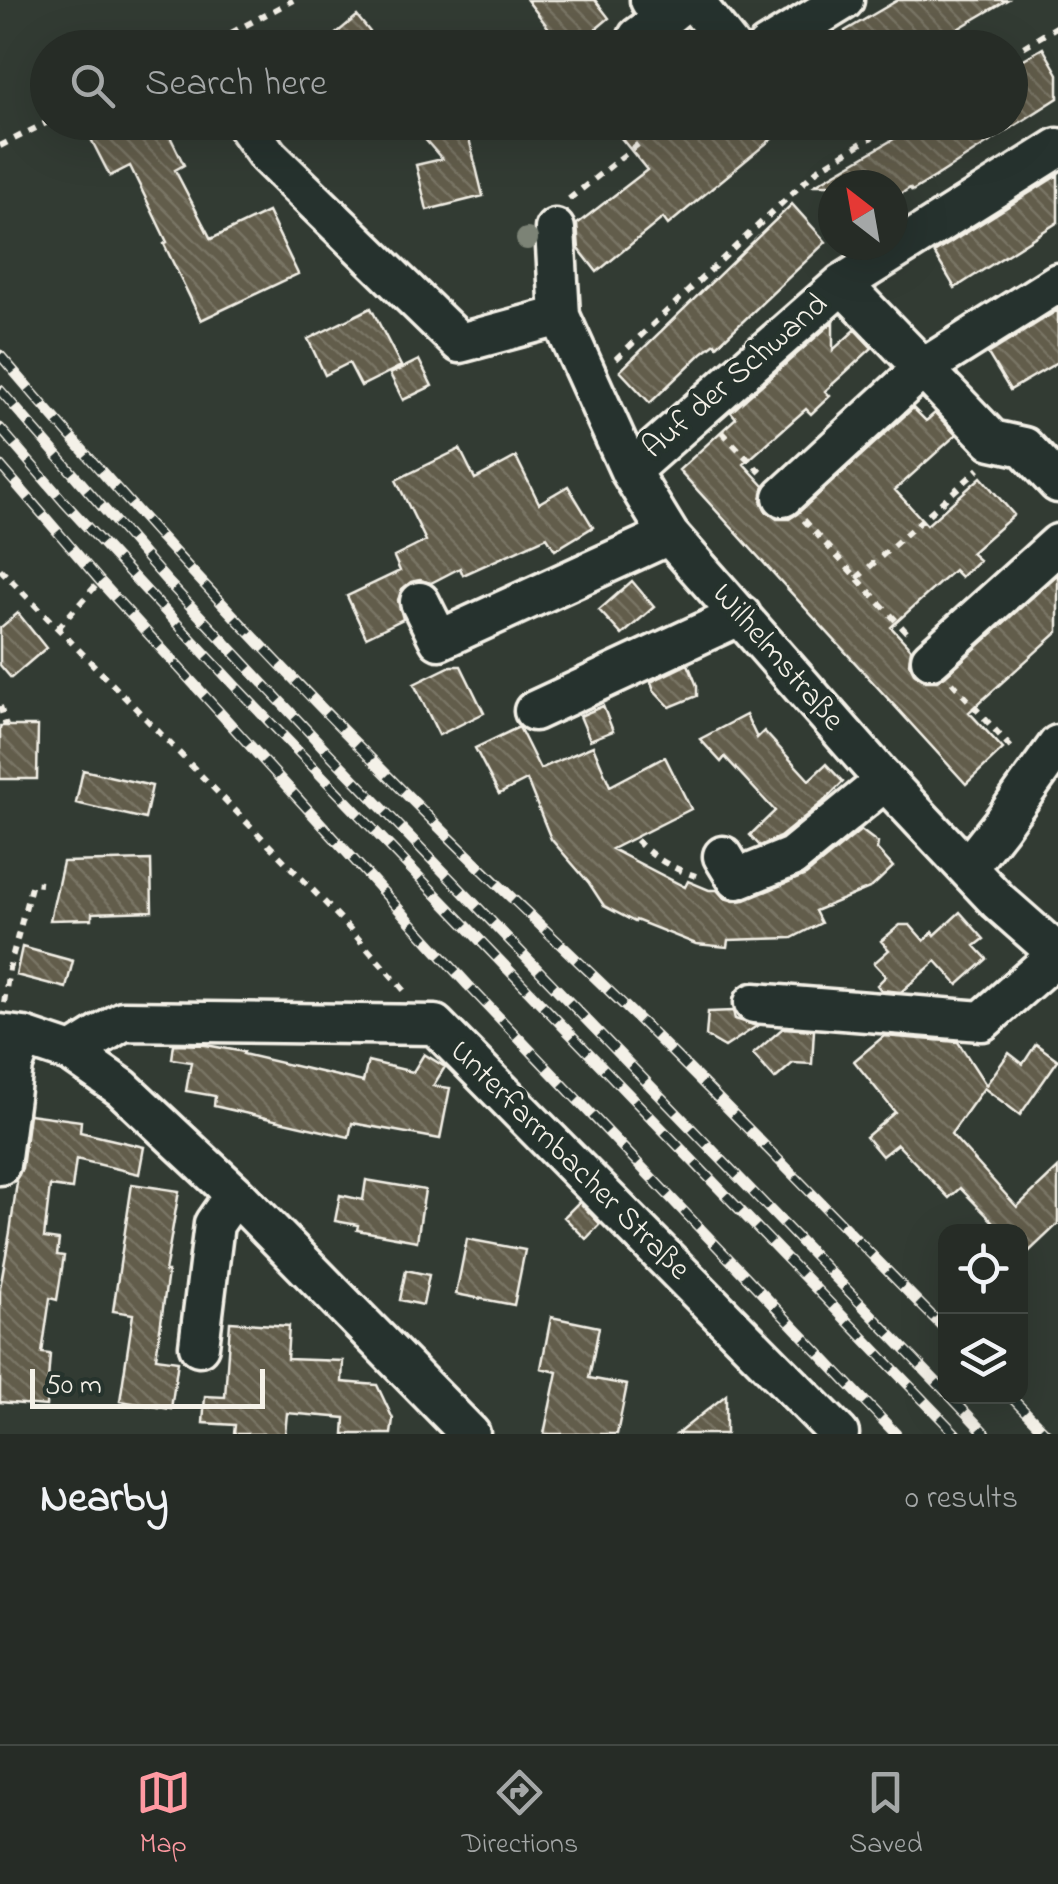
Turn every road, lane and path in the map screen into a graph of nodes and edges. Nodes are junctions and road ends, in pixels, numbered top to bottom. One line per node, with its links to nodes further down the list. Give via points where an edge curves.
1 (293, 0): 5 (path)
2 (844, 0): 7 (street)
3 (668, 13): 6 (street)
4 (1058, 26): 8 (path)
5 (237, 30)
6 (699, 30)
7 (795, 30)
8 (1028, 44)
9 (30, 131): 13 (path)
10 (257, 140): 18 (street, via 460,343)
11 (643, 140): 15 (path, via 564,203)
12 (867, 140): 20 (path, via 817,170)
13 (0, 146)
14 (1058, 148): 17 (street, Auf der Schwand)
15 (555, 229): 18 (street, Wilhelmstraße)
16 (1058, 283): 19 (street)
17 (842, 284): 19 (street, Auf der Schwand); 21 (street, Auf der Schwand)
18 (560, 316): 20 (street, Wilhelmstraße)
19 (922, 369): 22 (street, Auf der Schwand, via 992,440); 25 (street)
20 (589, 384): 24 (street, Wilhelmstraße)
21 (701, 409): 24 (street, Auf der Schwand); 25 (path)
22 (1008, 443): 23 (street, Auf der Schwand); 29 (path)
23 (1052, 468)
24 (630, 471): 26 (street, Wilhelmstraße)
25 (783, 497): 29 (path)
26 (669, 535): 31 (street, via 439,640); 32 (street, Wilhelmstraße)
27 (1058, 544): 34 (street)
28 (0, 569): 33 (path)
29 (857, 578): 34 (path)
30 (100, 581): 33 (path)
31 (420, 602)
32 (741, 615): 36 (street); 39 (street, Wilhelmstraße)
33 (58, 628): 46 (path, via 342,919)
34 (931, 659): 38 (path)
35 (0, 706): 37 (path)
36 (534, 711)
37 (6, 726)
38 (1047, 760): 42 (street)
39 (885, 781): 41 (street, via 792,857); 42 (street, Wilhelmstraße)
40 (636, 840): 41 (path, via 652,856 696,876)
41 (730, 867)
42 (966, 868): 44 (street, Wilhelmstraße)
43 (41, 884): 47 (path, via 32,883 8,969)
44 (1058, 954): 45 (street, via 982,1020)
45 (754, 1003)
46 (435, 1025): 48 (street, Unterfarrnbacher Straße, via 123,1021); 53 (street, Unterfarrnbacher Straße)
47 (9, 1028): 48 (street); 49 (street, via 13,1066)
48 (72, 1053): 50 (street, via 122,1088)
49 (0, 1165)
50 (234, 1194): 51 (street, via 214,1224); 52 (street)
51 (199, 1346)
52 (470, 1434)
53 (839, 1434)

